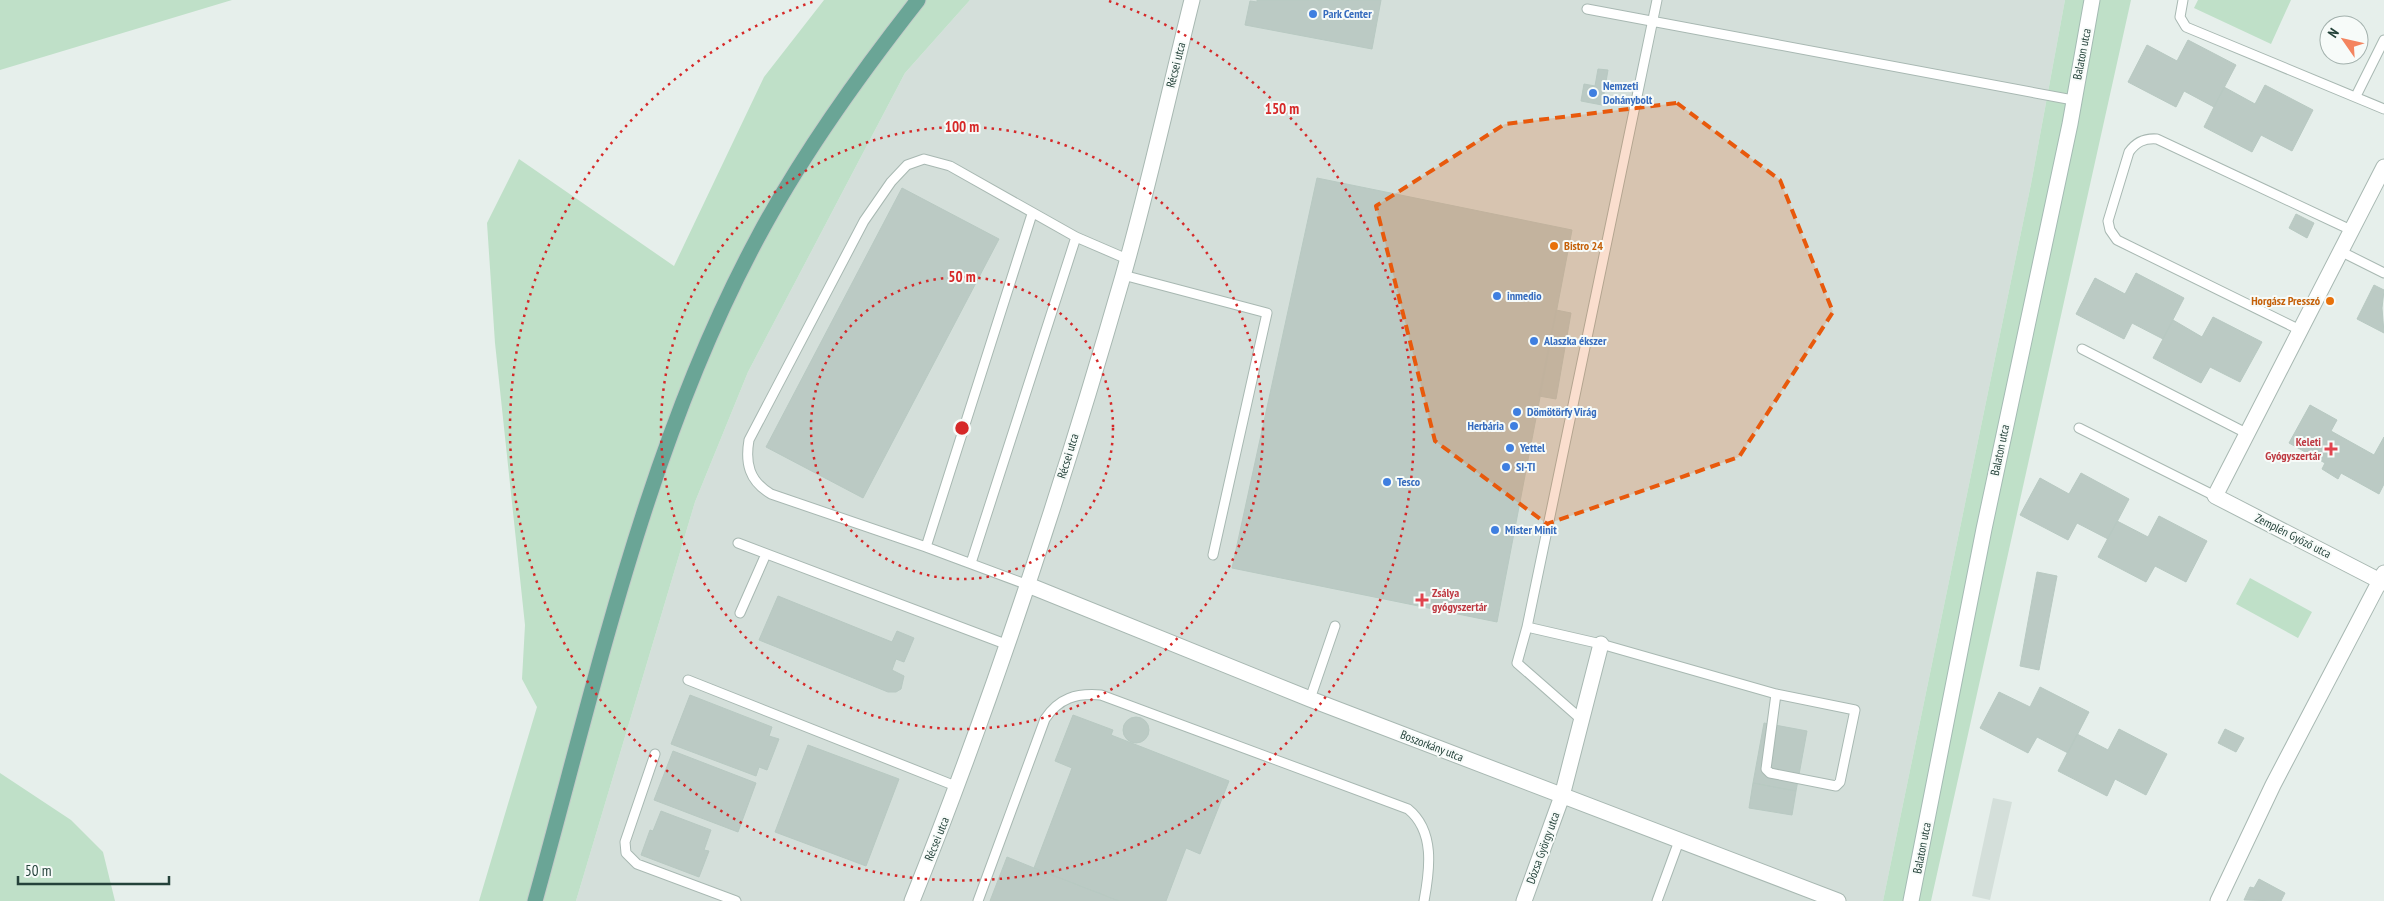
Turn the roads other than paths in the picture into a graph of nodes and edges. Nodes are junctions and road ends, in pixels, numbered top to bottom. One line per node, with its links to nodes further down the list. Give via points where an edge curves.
1 (918, 0): 46 (main road, via 788,183 757,239 700,359 640,524)
2 (1192, 0): 17 (street, Récsei utca)
3 (1657, 0): 7 (lane)
4 (2092, 0): 10 (street, Balaton utca)
5 (2183, 0): 9 (lane, via 2180,17 2186,27)
6 (1586, 10): 7 (lane)
7 (1652, 21): 10 (lane); 34 (lane)
8 (2384, 40): 9 (lane)
9 (2356, 96): 11 (lane)
10 (2073, 100): 53 (street, Balaton utca)
11 (2384, 109)
12 (2384, 167): 14 (street)
13 (1032, 214): 15 (lane); 26 (lane); 26 (lane, via 950,166 924,159 907,165 891,182 864,222 749,440 746,462 764,490)
14 (2350, 230): 16 (street); 20 (lane, via 2157,139 2143,140 2129,152 2108,221 2117,240)
15 (1076, 237): 17 (lane); 29 (lane)
16 (2340, 251): 18 (lane); 20 (street)
17 (1127, 259): 19 (street, Récsei utca)
18 (2384, 273)
19 (1123, 275): 28 (lane, via 1267,313); 31 (street, Récsei utca)
20 (2300, 330): 23 (street)
21 (2082, 349): 23 (lane)
22 (2079, 428): 24 (lane)
23 (2248, 434): 24 (street)
24 (2215, 496): 30 (street, Zemplén Győző utca)
25 (738, 544): 27 (lane)
26 (926, 546): 29 (lane)
27 (766, 554): 32 (lane); 36 (lane)
28 (1212, 555)
29 (971, 563): 31 (lane)
30 (2383, 579): 54 (street, Zemplén Győző utca, via 2270,792)
31 (1028, 585): 36 (street, Récsei utca); 39 (street, Boszorkány utca)
32 (740, 613)
33 (1334, 626): 39 (lane)
34 (1527, 627): 35 (lane); 40 (lane, via 1518,663)
35 (1600, 644): 38 (lane); 40 (street, Dózsa György utca)
36 (1008, 645): 42 (street, Récsei utca)
37 (688, 680): 42 (lane)
38 (1776, 694): 38 (lane, via 1855,710 1840,782 1836,786 1770,773 1766,769)
39 (1310, 699): 43 (street, Boszorkány utca)
40 (1582, 720): 43 (street, Dózsa György utca)
41 (655, 754): 47 (lane, via 625,842 626,853 637,864)
42 (958, 787): 48 (street, Récsei utca)
43 (1562, 796): 44 (street, Boszorkány utca); 50 (street, Dózsa György utca)
44 (1679, 841): 51 (lane); 52 (street, Boszorkány utca)
45 (1428, 900): 49 (lane, via 1428,842 1421,822 1408,809 1101,696 1088,694 1067,698 1045,719)
46 (535, 901)
47 (736, 901)
48 (912, 901)
49 (978, 901)
50 (1524, 901)
51 (1657, 901)
52 (1838, 901)
53 (1911, 901)
54 (2218, 901)

